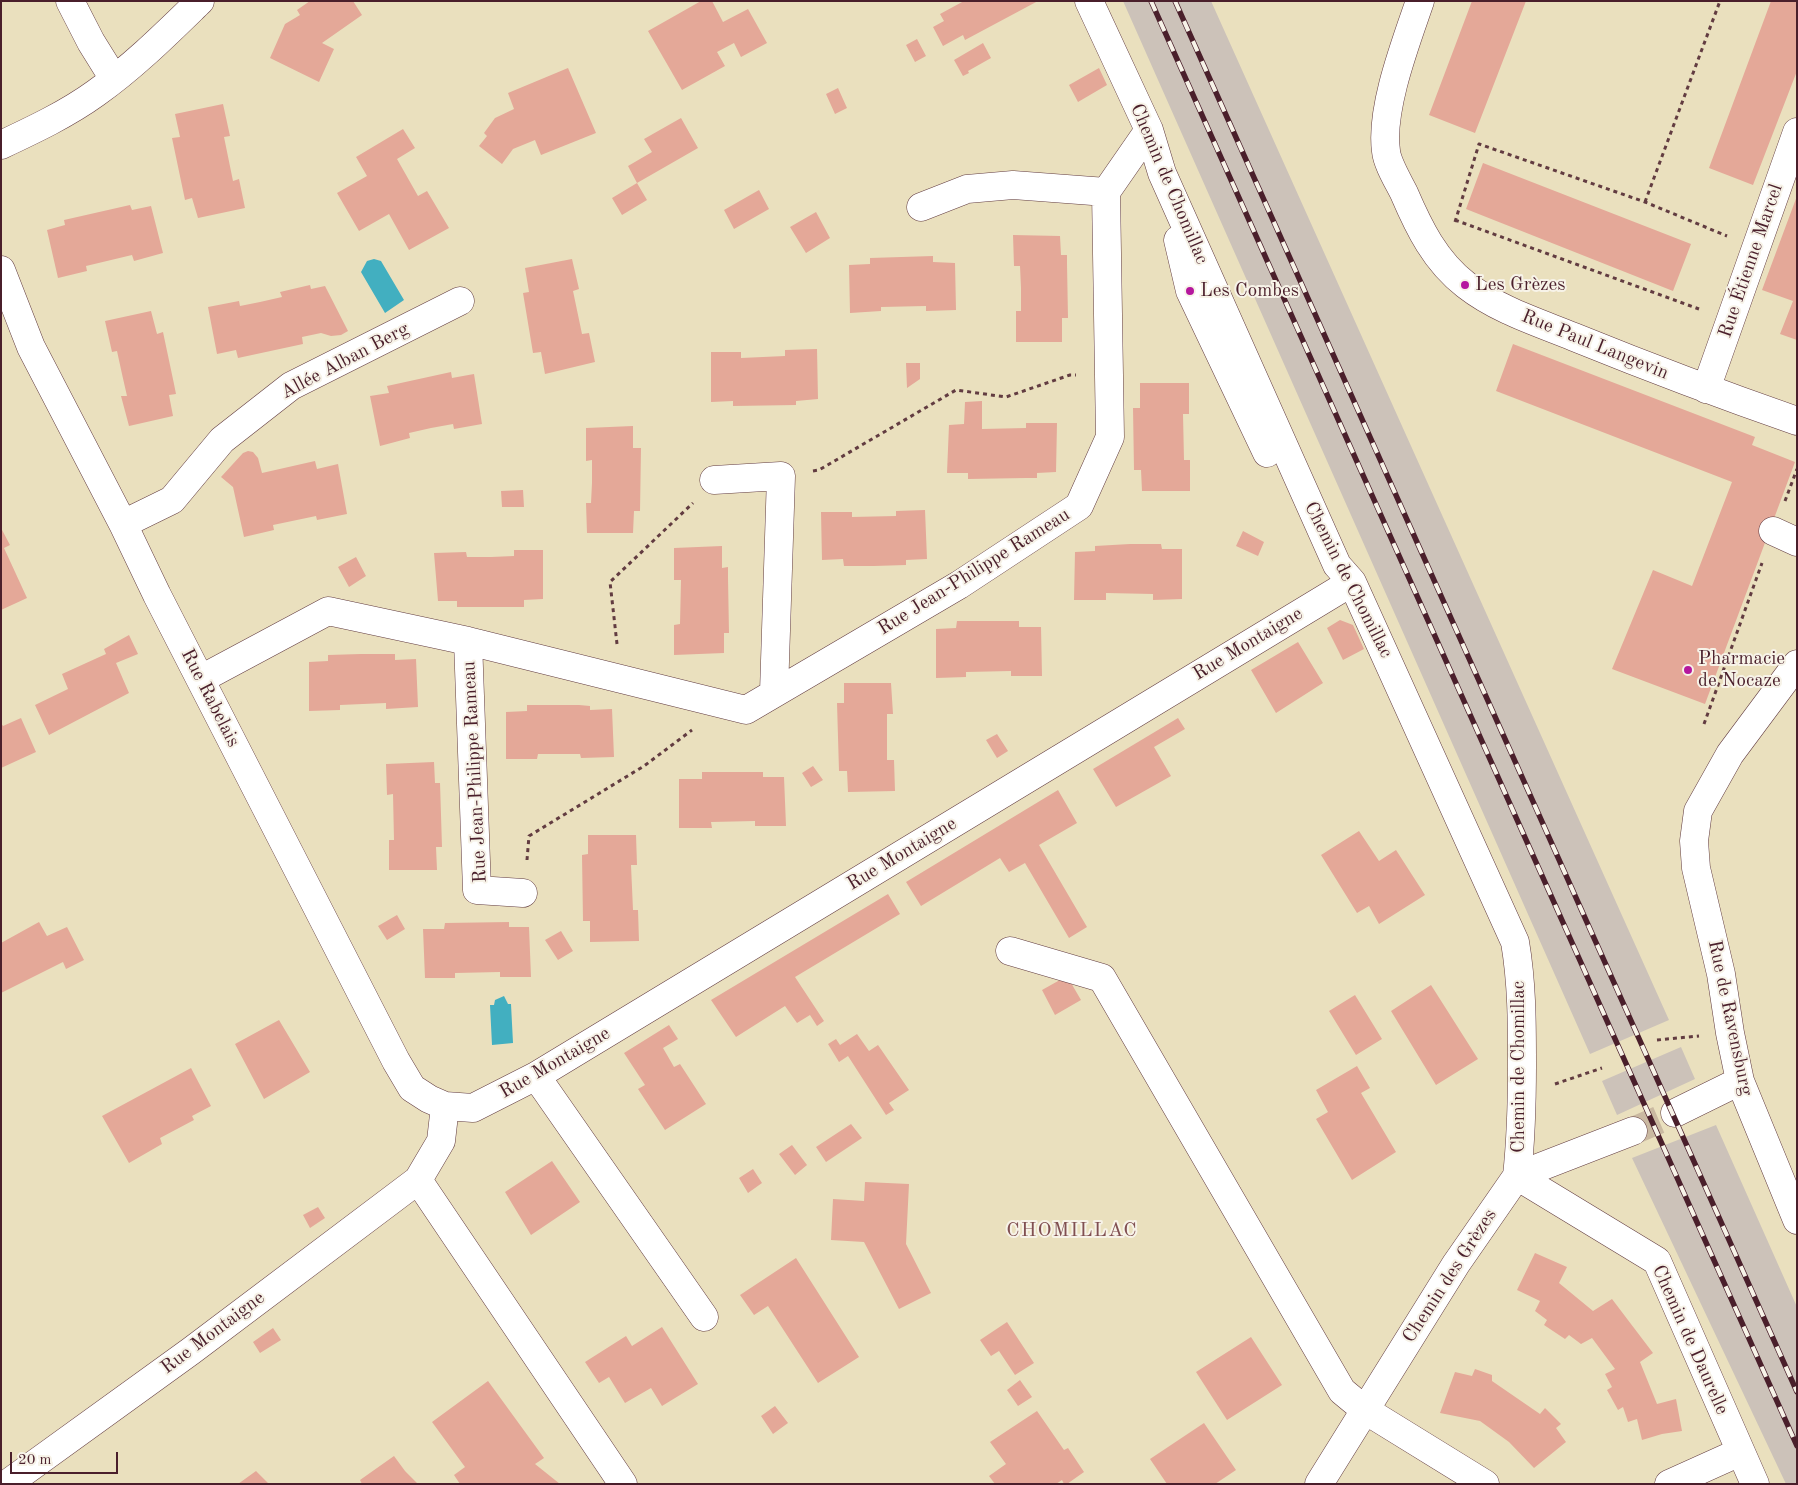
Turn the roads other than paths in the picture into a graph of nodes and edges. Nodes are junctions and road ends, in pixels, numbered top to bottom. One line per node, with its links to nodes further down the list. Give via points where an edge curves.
1 (70, 1): 5 (street)
2 (1089, 1): 6 (street, Chemin de Chomillac)
3 (1420, 1): 13 (street, Rue Paul Langevin, via 1404,46 1386,117 1386,152 1426,240 1465,285 1496,305)
4 (192, 4): 5 (street, via 161,40)
5 (114, 79): 8 (street, via 95,94 35,129)
6 (1149, 130): 9 (street); 17 (street, Chemin de Chomillac, via 1162,173)
7 (1797, 132): 13 (street, Rue Étienne Marcel)
8 (1, 144)
9 (1106, 192): 10 (street, via 1013,185 967,189); 21 (street, Rue Jean-Philippe Rameau, via 1110,437 1079,506 959,585)
10 (921, 207)
11 (1, 270): 16 (street, Rue Rabelais, via 31,347)
12 (460, 301): 16 (street, Allée Alban Berg, via 291,386 222,440 172,500)
13 (1706, 389): 14 (street, Rue Paul Langevin)
14 (1797, 421)
15 (714, 480): 21 (street, via 781,476)
16 (123, 524): 20 (street, Rue Rabelais)
17 (1345, 573): 24 (street, Rue Montaigne); 29 (street, Chemin de Chomillac, via 1515,942 1523,1003 1521,1146)
18 (468, 641): 20 (street, Rue Jean-Philippe Rameau, via 328,611); 21 (street, Rue Jean-Philippe Rameau, via 746,710); 22 (street, Rue Jean-Philippe Rameau, via 477,890)
19 (1797, 664): 25 (street, Rue de Ravensburg, via 1730,754 1698,811 1694,841 1696,868 1721,974)
20 (201, 679): 26 (street, Rue Rabelais, via 396,1061 412,1088)
21 (774, 692)
22 (522, 894)
23 (1010, 951): 33 (street, via 1102,978 1342,1391)
24 (536, 1076): 26 (street, Rue Montaigne, via 473,1108); 32 (street)
25 (1740, 1081): 27 (street); 31 (street, Rue de Ravensburg)
26 (445, 1106): 30 (street, via 441,1141)
27 (1675, 1113)
28 (1633, 1131): 29 (street)
29 (1517, 1176): 33 (street, Chemin des Grèzes, via 1456,1264); 34 (street, Chemin de Daurelle, via 1657,1261)
30 (418, 1180): 35 (street, Rue Montaigne); 36 (street)
31 (1797, 1220)
32 (704, 1317)
33 (1365, 1410): 37 (street, Chemin des Grèzes); 38 (street)
34 (1740, 1452): 39 (street); 40 (street, Chemin de Daurelle)
35 (7, 1484)
36 (622, 1484)
37 (1319, 1484)
38 (1485, 1484)
39 (1669, 1484)
40 (1755, 1484)

